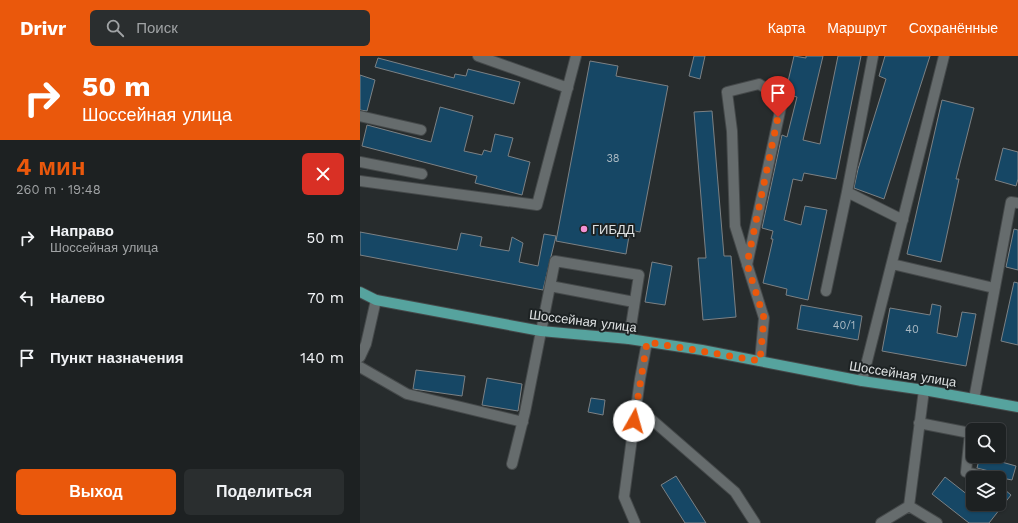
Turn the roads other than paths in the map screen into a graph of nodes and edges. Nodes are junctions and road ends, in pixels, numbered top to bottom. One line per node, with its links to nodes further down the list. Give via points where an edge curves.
1 (576, 56): 5 (lane)
2 (874, 56): 11 (lane)
3 (944, 56): 13 (lane)
4 (483, 57): 5 (lane)
5 (568, 88): 10 (lane, via 537,205)
6 (360, 116): 7 (lane)
7 (421, 130)
8 (360, 162): 9 (lane)
9 (422, 174)
10 (360, 181)
11 (847, 192): 13 (lane); 18 (lane)
12 (1018, 203): 17 (lane, via 1011,202)
13 (903, 220): 15 (lane)
14 (747, 264): 14 (lane, via 735,226 732,131 727,92 758,84 775,94 782,102); 26 (lane, via 764,318)
15 (892, 264): 17 (lane); 28 (lane)
16 (550, 286): 21 (lane); 21 (lane, via 555,261 639,275); 22 (lane)
17 (994, 288): 30 (lane)
18 (826, 291)
19 (360, 292): 20 (main road, Шоссейная улица)
20 (376, 300): 22 (main road, Шоссейная улица); 25 (lane, via 366,344)
21 (634, 302): 23 (lane)
22 (540, 331): 23 (main road, Шоссейная улица); 33 (lane)
23 (629, 339): 24 (main road, Шоссейная улица)
24 (647, 342): 26 (main road, Шоссейная улица); 31 (lane)
25 (360, 357)
26 (760, 361): 28 (main road, Шоссейная улица)
27 (360, 367): 33 (lane, via 407,394)
28 (862, 381): 29 (main road, Шоссейная улица)
29 (924, 390): 30 (main road, Шоссейная улица); 34 (lane)
30 (974, 399): 32 (main road, Шоссейная улица)
31 (636, 406): 38 (lane, via 624,497); 39 (lane, via 735,492)
32 (1018, 407)
33 (523, 422): 35 (lane)
34 (919, 423): 36 (lane, via 970,433); 37 (lane)
35 (512, 464)
36 (966, 471)
37 (909, 506): 40 (lane); 41 (lane)
38 (635, 523)
39 (755, 523)
40 (881, 523)
41 (937, 523)

